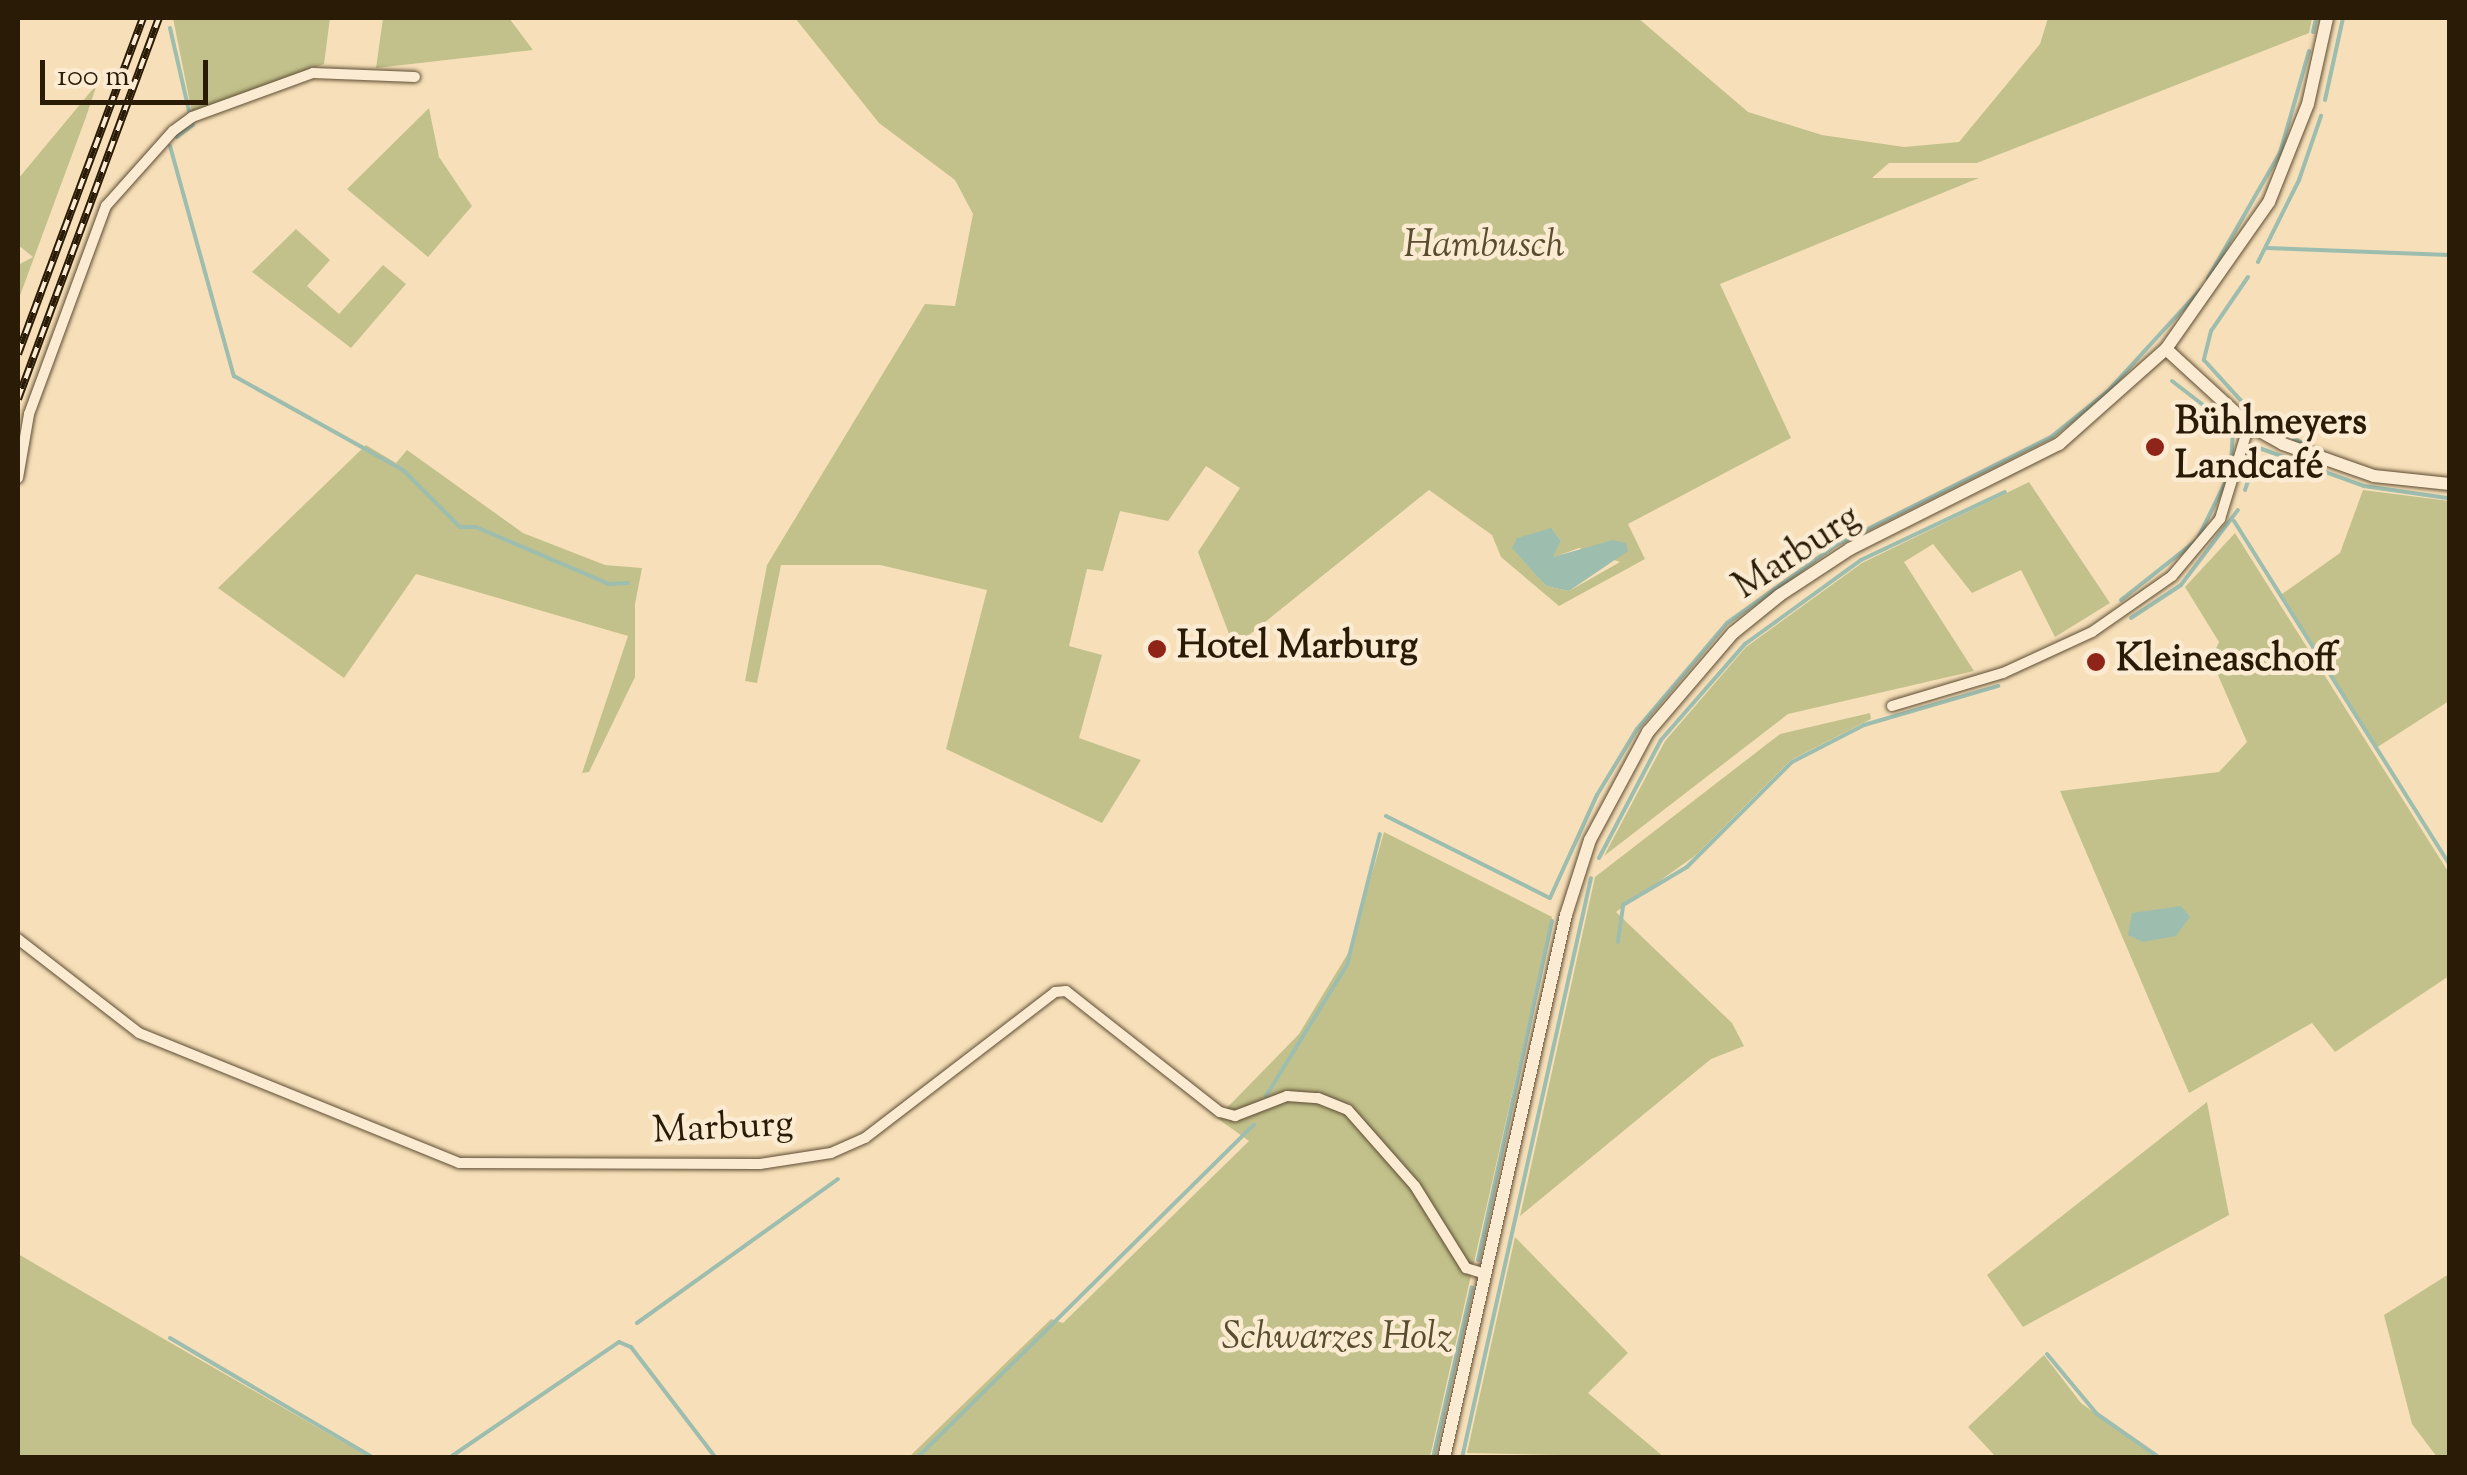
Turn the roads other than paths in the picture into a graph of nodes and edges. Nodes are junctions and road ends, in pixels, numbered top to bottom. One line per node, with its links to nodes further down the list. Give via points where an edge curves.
1 (2327, 18): 3 (street, Marburg, via 2308,104 2269,202)
2 (415, 77): 5 (street, via 313,73 192,117 173,131 106,206 28,414)
3 (2166, 349): 4 (street); 9 (street, Marburg, via 2059,444 1850,549 1780,595 1733,633 1648,732 1609,797 1580,866)
4 (2249, 425): 6 (street, via 2321,462); 7 (street, via 2220,519 2172,576 2092,632 2003,672)
5 (18, 478)
6 (2450, 484)
7 (1892, 706)
8 (18, 940): 9 (street, Marburg, via 139,1033 460,1163 760,1164 831,1153 865,1138 1055,992 1066,991 1220,1112 1235,1116 1288,1096 1348,1110 1415,1186 1466,1268)
9 (1486, 1274): 10 (street, Marburg)
10 (1444, 1458)

